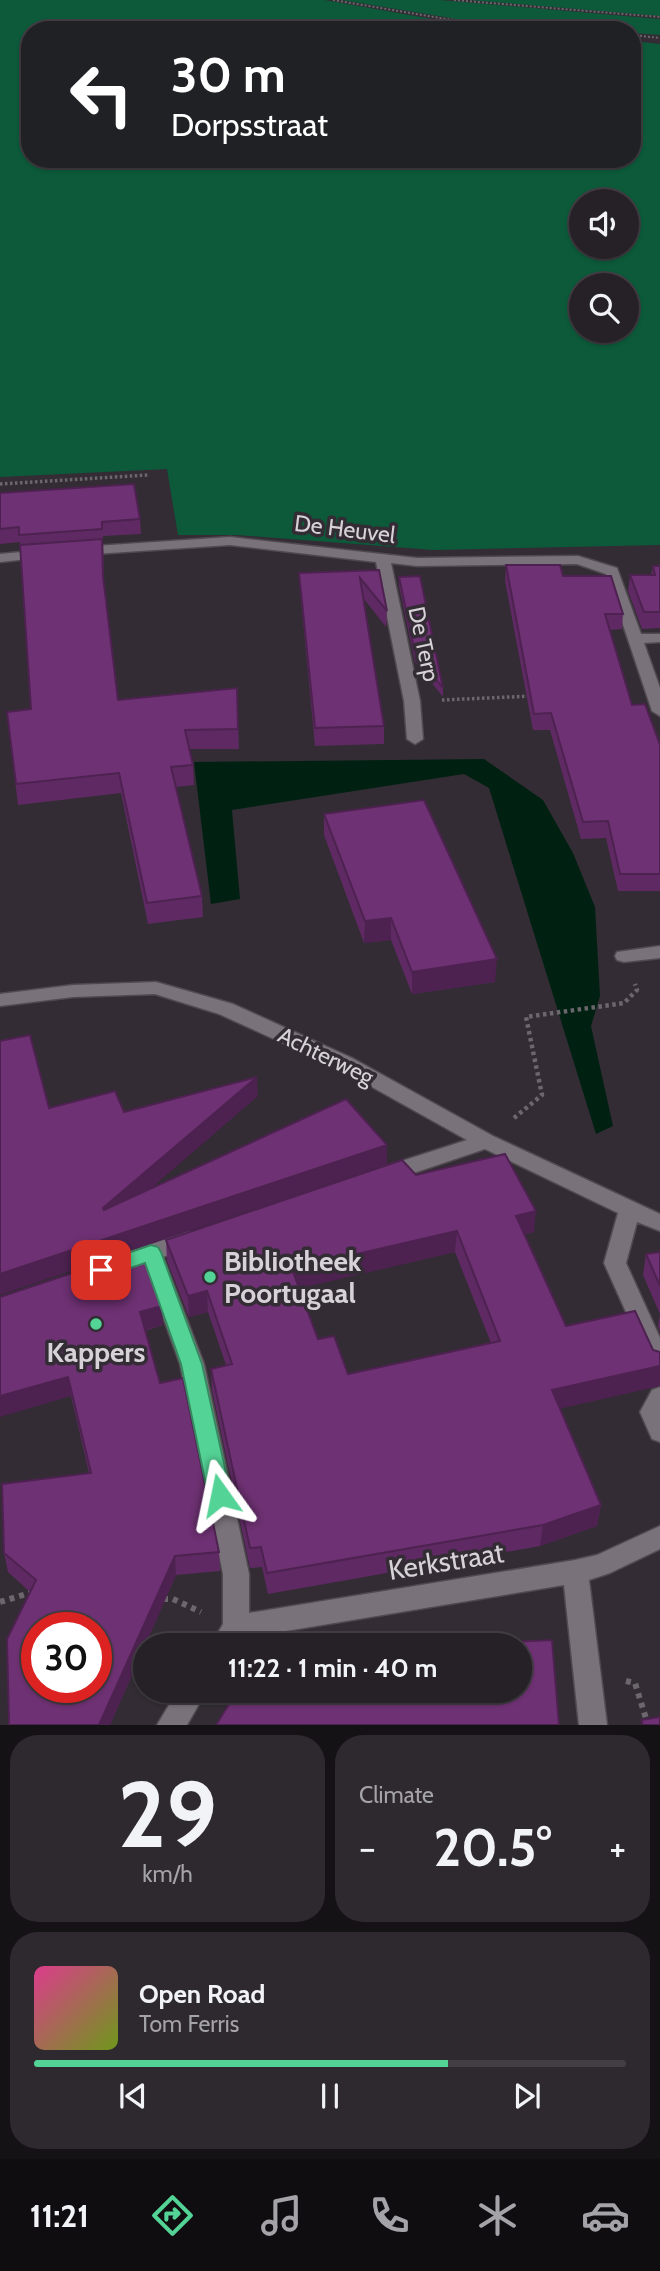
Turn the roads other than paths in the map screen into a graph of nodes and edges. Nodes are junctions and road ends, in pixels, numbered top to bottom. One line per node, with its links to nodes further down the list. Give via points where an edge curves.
1 (0, 558): 2 (street, De Heuvel, via 230,541)
2 (383, 560): 4 (street, De Heuvel, via 578,560 612,571); 6 (street, De Terp, via 412,701)
3 (660, 638): 4 (street)
4 (634, 639): 5 (street, De Heuvel)
5 (660, 711)
6 (415, 739)
7 (660, 952): 8 (street)
8 (624, 956)
9 (0, 1000): 10 (street, Achterweg, via 156,988 226,1009 345,1063)
10 (486, 1141): 11 (street); 12 (street, Achterweg)
11 (370, 1180)
12 (630, 1210): 13 (street, Achterweg); 17 (street, via 615,1264)
13 (660, 1223)
14 (203, 1235): 15 (street)
15 (151, 1252): 16 (street); 22 (street, via 192,1364 236,1574)
16 (101, 1270)
17 (660, 1363)
18 (660, 1397): 19 (street, via 652,1412)
19 (660, 1432)
20 (660, 1537): 21 (street, Kerkstraat)
21 (575, 1572): 23 (street, Kerkstraat); 26 (street)
22 (230, 1633)
23 (246, 1633)
24 (185, 1703): 25 (street)
25 (171, 1725)
26 (593, 1725)

